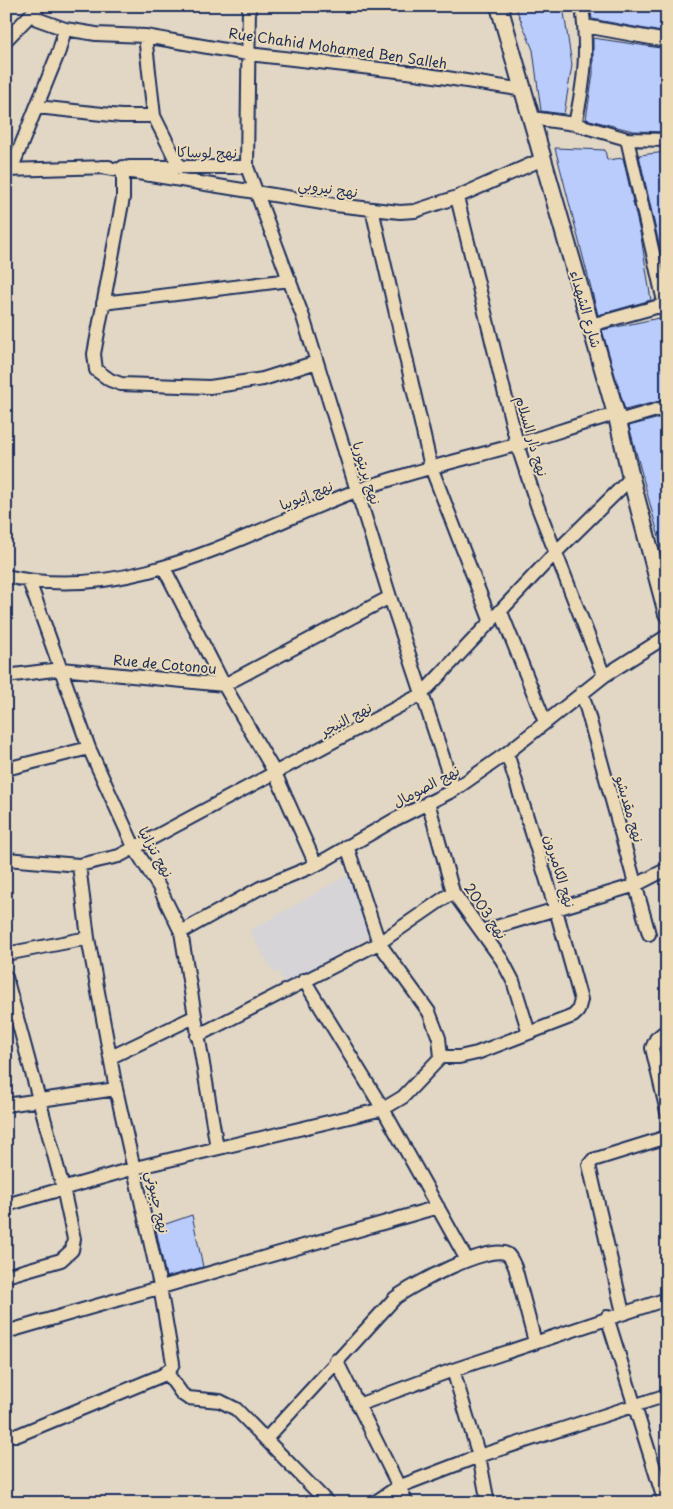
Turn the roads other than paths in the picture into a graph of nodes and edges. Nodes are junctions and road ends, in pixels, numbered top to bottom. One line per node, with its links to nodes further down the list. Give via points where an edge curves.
1 (249, 6): 10 (street, نهج لوساكا)
2 (499, 6): 11 (main road, شارع الشهداء)
3 (582, 6): 5 (street)
4 (36, 10): 6 (street, Rue Chahid Mohamed Ben Salleh, via 37,19); 8 (street)
5 (585, 26): 9 (street); 15 (street, via 585,80)
6 (65, 29): 7 (street, Rue Chahid Mohamed Ben Salleh); 12 (street)
7 (144, 36): 10 (street, Rue Chahid Mohamed Ben Salleh); 13 (street)
8 (6, 40)
9 (667, 41)
10 (248, 54): 11 (street, Rue Chahid Mohamed Ben Salleh, via 415,73); 20 (street, نهج لوساكا)
11 (524, 90): 14 (main road, شارع الشهداء)
12 (37, 107): 13 (street, via 129,117); 21 (street)
13 (154, 116): 19 (street)
14 (532, 118): 15 (street); 18 (main road, شارع الشهداء)
15 (575, 124): 16 (street)
16 (627, 139): 17 (street); 28 (street)
17 (667, 140)
18 (543, 159): 24 (street, نهج نيروبي); 29 (main road, شارع الشهداء)
19 (179, 166): 20 (street, نهج لوساكا); 22 (street, نهج لوساكا)
20 (247, 167): 23 (street, نهج بريتوريا)
21 (8, 170): 22 (street, نهج لوساكا)
22 (123, 170): 23 (street, نهج نيروبي); 27 (street, via 124,198)
23 (256, 192): 25 (street, نهج نيروبي); 26 (street, نهج بريتوريا)
24 (457, 197): 25 (street, نهج نيروبي, via 415,211); 33 (street, نهج دار السلام)
25 (372, 209): 34 (street)
26 (290, 280): 27 (street); 30 (street, نهج بريتوريا)
27 (103, 303): 30 (street, via 94,362 101,375 121,384 216,386 263,378)
28 (666, 308): 29 (street)
29 (591, 325): 32 (main road, شارع الشهداء)
30 (316, 362): 36 (street, نهج بريتوريا)
31 (667, 407): 32 (street, نهج إثيوبيا)
32 (617, 417): 33 (street, نهج إثيوبيا); 35 (main road, شارع الشهداء)
33 (517, 444): 34 (street, نهج إثيوبيا); 37 (street, نهج دار السلام)
34 (431, 467): 36 (street, نهج إثيوبيا); 44 (street)
35 (631, 478): 37 (street, نهج النيجر); 43 (main road, شارع الشهداء)
36 (357, 491): 38 (street, نهج إثيوبيا); 41 (street, نهج بريتوريا)
37 (556, 552): 42 (street, نهج النيجر); 48 (street, نهج دار السلام)
38 (164, 568): 40 (street, نهج إثيوبيا, via 118,578 75,582); 49 (street)
39 (6, 576): 40 (street, نهج إثيوبيا)
40 (29, 581): 46 (street, نهج تنزانيا)
41 (390, 597): 49 (street, Rue de Cotonou); 51 (street, نهج بريتوريا)
42 (501, 612): 44 (street, نهج النيجر); 52 (street)
43 (666, 612)
44 (491, 622): 51 (street, نهج النيجر)
45 (667, 636): 48 (street, نهج الصومال)
46 (61, 669): 47 (street, Rue de Cotonou); 49 (street, Rue de Cotonou); 53 (street, نهج تنزانيا)
47 (6, 676)
48 (604, 676): 50 (street, نهج الصومال)
49 (224, 685): 56 (street)
50 (582, 692): 52 (street, نهج الصومال); 65 (street, نهج مقديشو)
51 (422, 694): 56 (street, نهج النيجر); 57 (street, نهج بريتوريا)
52 (545, 722): 54 (street, نهج الصومال)
53 (89, 748): 55 (street); 60 (street, نهج تنزانيا)
54 (507, 752): 57 (street, نهج الصومال); 67 (street, نهج الكاميرون)
55 (6, 769)
56 (274, 773): 60 (street, نهج النيجر); 63 (street)
57 (454, 790): 58 (street, نهج الصومال)
58 (428, 802): 59 (street, نهج الصومال); 66 (street, نهج 2003)
59 (347, 846): 63 (street, نهج الصومال); 72 (street)
60 (135, 848): 62 (street, نهج النيجر, via 119,856); 68 (street, نهج تنزانيا)
61 (6, 859): 62 (street, نهج النيجر)
62 (79, 865): 71 (street, نهج جيبوتي)
63 (316, 865): 68 (street, نهج الصومال, via 260,888)
64 (667, 869): 65 (street)
65 (636, 885): 67 (street); 70 (street, نهج مقديشو)
66 (453, 892): 69 (street, نهج 2003); 72 (street)
67 (556, 910): 69 (street); 78 (street, نهج الكاميرون, via 580,1000 578,1011 574,1016)
68 (181, 932): 76 (street, نهج تنزانيا)
69 (482, 932): 78 (street, نهج 2003, via 513,981)
70 (649, 934)
71 (88, 938): 73 (street); 81 (street, نهج جيبوتي)
72 (379, 943): 75 (street); 80 (street, via 429,1012 439,1038)
73 (6, 954)
74 (6, 977): 83 (street)
75 (304, 980): 79 (street); 85 (street)
76 (194, 1017): 79 (street, نهج تنزانيا); 81 (street)
77 (667, 1030): 86 (street, via 656,1039 652,1048)
78 (529, 1033): 80 (street, via 477,1053)
79 (197, 1036): 88 (street, نهج تنزانيا)
80 (441, 1057): 85 (street, via 403,1097)
81 (111, 1058): 82 (street, نهج جيبوتي)
82 (116, 1089): 83 (street); 89 (street, نهج جيبوتي)
83 (39, 1100): 84 (street); 90 (street)
84 (6, 1105)
85 (383, 1109): 88 (street); 92 (street)
86 (667, 1112)
87 (667, 1137): 97 (street, via 593,1160 589,1165)
88 (217, 1148): 89 (street)
89 (136, 1168): 90 (street); 95 (street, نهج جيبوتي)
90 (63, 1188): 91 (street); 94 (street, via 74,1239 72,1250 62,1260)
91 (6, 1204)
92 (438, 1207): 93 (street); 95 (street)
93 (467, 1260): 100 (street, via 501,1253 509,1256 515,1267); 101 (street, via 412,1285 395,1298)
94 (6, 1276)
95 (160, 1288): 99 (street); 103 (street, نهج جيبوتي, via 172,1356)
96 (667, 1299): 97 (street)
97 (623, 1312): 98 (street)
98 (607, 1318): 100 (street); 106 (street)
99 (6, 1332)
100 (535, 1342): 102 (street)
101 (336, 1360): 105 (street); 108 (street)
102 (453, 1370): 105 (street); 109 (street)
103 (167, 1373): 107 (street, via 18,1435); 108 (street, via 185,1396 228,1404)
104 (667, 1395): 106 (street)
105 (358, 1405): 110 (street)
106 (634, 1405): 109 (street); 115 (street)
107 (6, 1435)
108 (266, 1439): 111 (street)
109 (479, 1456): 110 (street); 114 (street)
110 (398, 1487): 112 (street); 113 (street)
111 (328, 1503)
112 (374, 1503)
113 (407, 1503)
114 (488, 1503)
115 (665, 1503)

